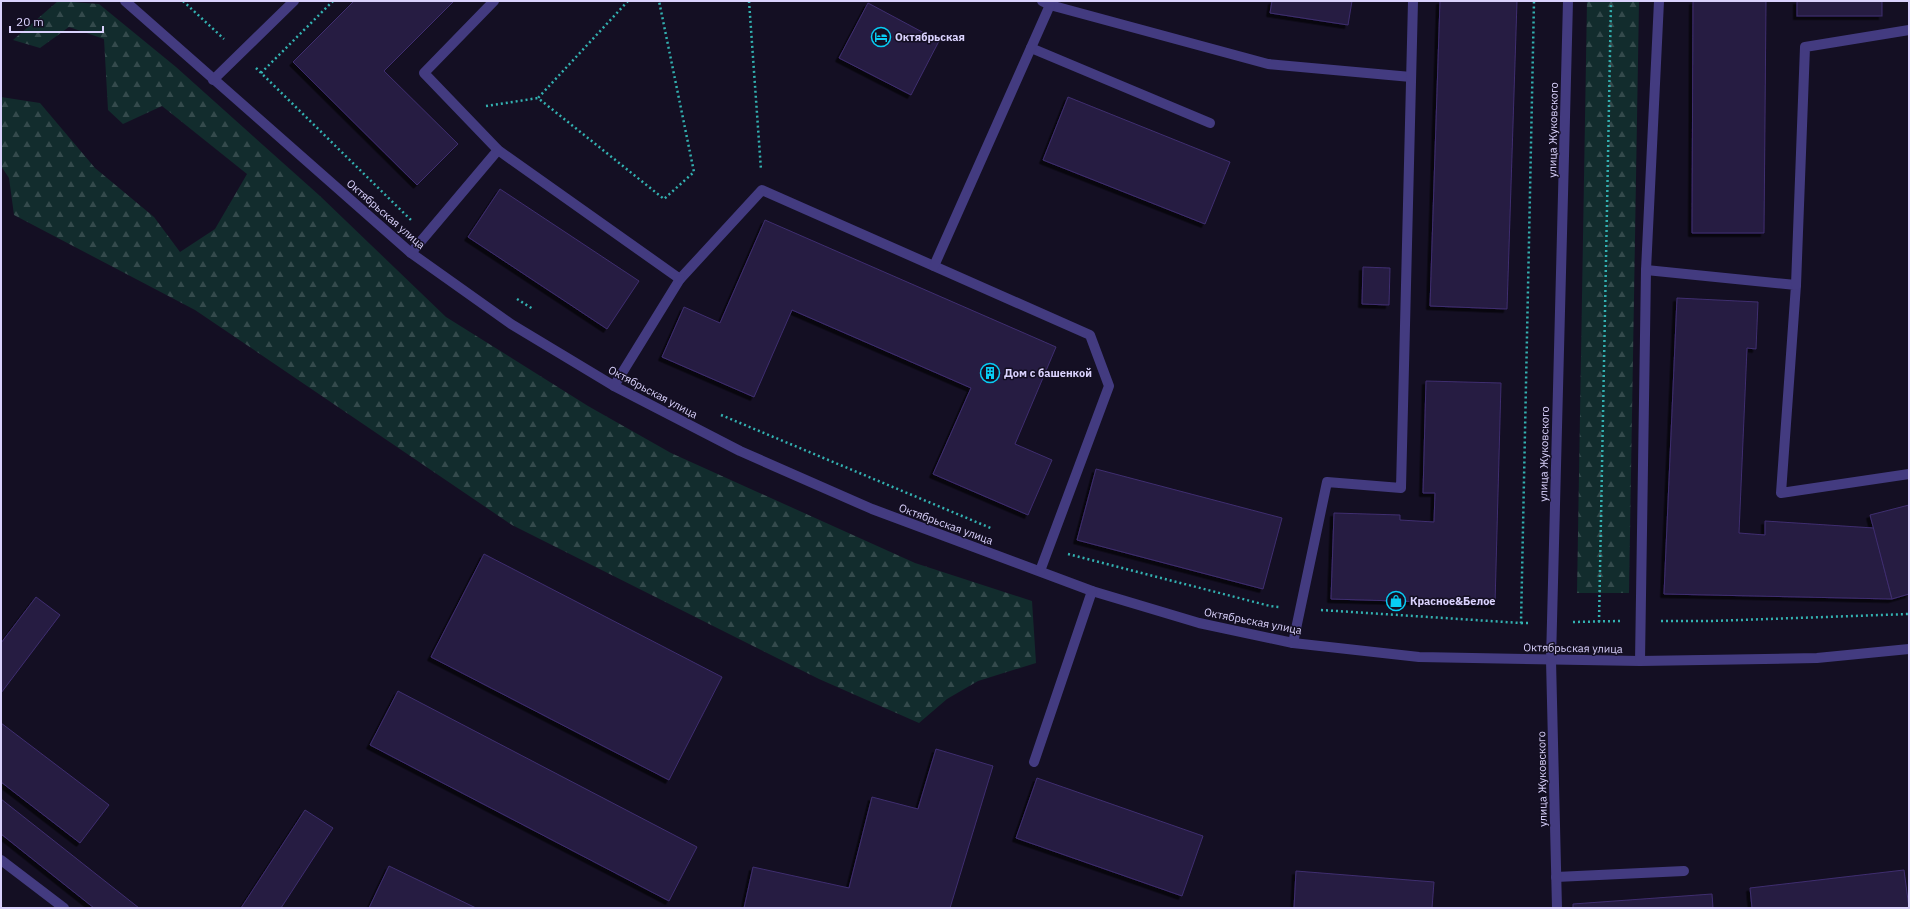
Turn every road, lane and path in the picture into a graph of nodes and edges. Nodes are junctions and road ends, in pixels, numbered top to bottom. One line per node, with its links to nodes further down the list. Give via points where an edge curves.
1 (125, 1): 20 (street, Октябрьская улица)
2 (183, 1): 17 (path)
3 (294, 1): 17 (street)
4 (333, 1): 18 (path)
5 (494, 1): 22 (street, via 424,72)
6 (628, 1): 21 (path)
7 (659, 1): 21 (path, via 694,172 664,198)
8 (749, 1): 25 (path)
9 (1413, 1): 19 (street)
10 (1534, 1): 46 (path)
11 (1568, 1): 44 (street, улица Жуковского)
12 (1611, 1): 45 (path)
13 (1659, 1): 29 (street)
14 (1046, 3): 16 (street); 19 (street, via 1268,64)
15 (1909, 30): 31 (street, via 1805,47)
16 (1031, 48): 23 (street); 28 (street)
17 (240, 53): 18 (path); 20 (street)
18 (261, 73): 26 (path)
19 (1411, 78): 41 (street, via 1401,488 1327,482)
20 (213, 80): 27 (street, Октябрьская улица)
21 (538, 98): 22 (path)
22 (460, 110): 24 (street)
23 (1210, 123)
24 (498, 150): 26 (street); 30 (street)
25 (762, 190): 28 (street); 30 (street)
26 (426, 235): 27 (street)
27 (411, 253): 34 (street, Октябрьская улица, via 511,324)
28 (934, 266): 38 (street, via 1090,336 1108,386)
29 (1646, 270): 31 (street); 43 (street)
30 (680, 279): 34 (street)
31 (1796, 285): 36 (street, via 1781,493)
32 (514, 297): 33 (path)
33 (533, 310)
34 (614, 386): 39 (street, Октябрьская улица, via 747,454 872,509)
35 (714, 412): 37 (path)
36 (1909, 474)
37 (1000, 532)
38 (1048, 548): 39 (street); 41 (path, via 1270,606)
39 (1040, 571): 40 (street, Октябрьская улица)
40 (1092, 591): 47 (street, Октябрьская улица, via 1199,623); 51 (street)
41 (1300, 608): 46 (path); 47 (street)
42 (1909, 614): 43 (path, via 1720,621)
43 (1640, 621): 45 (path); 50 (street)
44 (1552, 622): 45 (path); 46 (path); 49 (street, улица Жуковского)
45 (1599, 622)
46 (1520, 623)
47 (1293, 642): 49 (street, Октябрьская улица, via 1419,657)
48 (1909, 649): 50 (street, Октябрьская улица, via 1817,658)
49 (1551, 660): 50 (street, Октябрьская улица); 54 (street, улица Жуковского)
50 (1640, 661)
51 (1034, 762)
52 (1, 860): 55 (street)
53 (1684, 870): 54 (street)
54 (1556, 877): 56 (street, улица Жуковского)
55 (64, 908)
56 (1557, 908)

